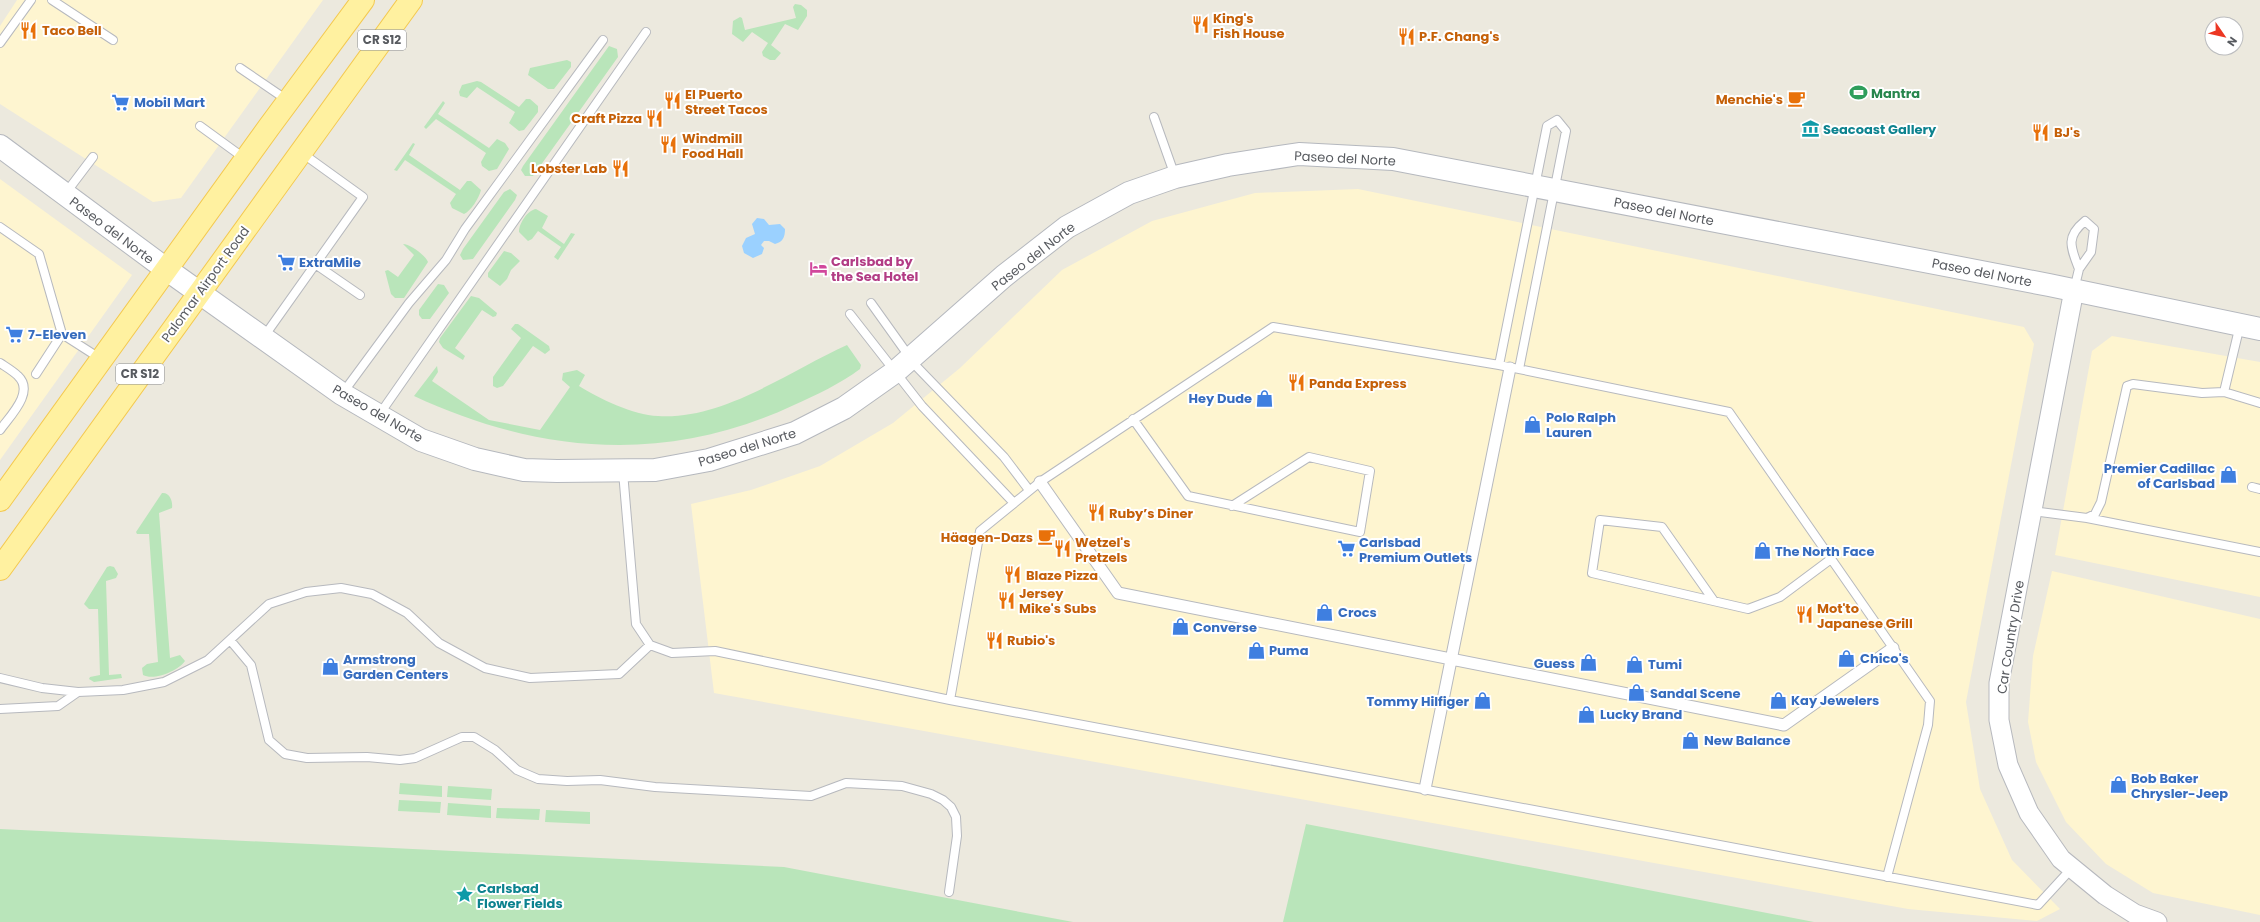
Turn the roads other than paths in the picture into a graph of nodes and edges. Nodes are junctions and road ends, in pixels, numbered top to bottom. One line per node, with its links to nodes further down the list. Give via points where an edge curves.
1 (31, 0): 8 (lane, via 26,3)
2 (52, 0): 6 (lane)
3 (363, 0): 10 (main road, CR S12)
4 (412, 0): 14 (main road, Palomar Airport Road / CR S12)
5 (646, 32): 40 (lane)
6 (113, 40)
7 (603, 40): 38 (lane, via 462,233 446,260 409,303)
8 (0, 43)
9 (240, 68): 10 (lane)
10 (288, 100): 16 (main road, CR S12)
11 (1154, 117): 17 (lane)
12 (200, 126): 16 (lane)
13 (0, 146): 19 (main road, Paseo del Norte)
14 (300, 152): 21 (lane, via 363,197); 25 (main road, Palomar Airport Road / CR S12)
15 (93, 156): 19 (lane)
16 (246, 159): 22 (main road, CR S12)
17 (1175, 177): 18 (main road, Paseo del Norte, via 1228,165 1299,154 1393,159); 34 (main road, Paseo del Norte, via 1129,193 1067,227 1004,276)
18 (1544, 188): 18 (lane, via 1566,131 1557,120 1547,126); 24 (main road, Paseo del Norte); 35 (lane); 35 (lane)
19 (65, 195): 22 (main road, Paseo del Norte)
20 (0, 228): 30 (lane, via 39,254)
21 (315, 264): 26 (lane); 31 (lane)
22 (166, 269): 25 (main road, Paseo del Norte); 32 (main road, CR S12)
23 (2079, 269): 23 (lane, via 2091,252 2094,229 2085,221 2074,229 2070,247); 24 (lane)
24 (2074, 290): 29 (main road, Paseo del Norte); 49 (street, Car Country Drive)
25 (199, 293): 31 (main road, Paseo del Norte); 53 (main road, Palomar Airport Road / CR S12)
26 (360, 295)
27 (871, 303): 34 (lane)
28 (850, 314): 34 (lane)
29 (2250, 327): 37 (lane)
30 (62, 334): 32 (lane); 36 (lane)
31 (262, 338): 38 (main road, Paseo del Norte)
32 (101, 359): 46 (main road, CR S12)
33 (0, 363): 42 (lane, via 18,376 24,386 23,397)
34 (903, 365): 43 (main road, Paseo del Norte, via 844,408 795,433 709,460 655,470); 45 (lane, via 934,386 1004,457); 47 (lane, via 922,406)
35 (1509, 367): 41 (lane, via 1273,327); 52 (lane, via 1729,412); 58 (street)
36 (36, 374)
37 (2224, 392): 39 (lane); 50 (lane, via 2202,393 2133,384 2127,386 2101,502 2095,514)
38 (342, 394): 40 (main road, Paseo del Norte)
39 (2260, 403)
40 (379, 415): 43 (main road, Paseo del Norte, via 421,440 475,459 524,470)
41 (1133, 419): 44 (lane); 48 (lane, via 1188,496)
42 (0, 430)
43 (623, 470): 56 (lane, via 636,624)
44 (1040, 482): 45 (lane); 58 (street, via 1118,593)
45 (1029, 490): 47 (lane)
46 (0, 500)
47 (1013, 502): 61 (lane, via 980,531)
48 (1232, 506): 48 (lane, via 1360,532 1370,471 1309,457)
49 (2032, 511): 50 (lane); 64 (street, Car Country Drive, via 1999,683 1999,720 2008,765 2029,814 2061,859)
50 (2087, 518): 51 (lane)
51 (2260, 552)
52 (1832, 559): 54 (lane, via 1780,597 1748,609); 57 (lane)
53 (0, 569)
54 (1714, 601): 54 (lane, via 1592,573 1600,520 1662,528)
55 (230, 640): 56 (lane, via 269,604 306,592 341,588 372,594 406,613 439,643 485,668 530,678 619,674); 60 (lane, via 208,660 164,682 123,690); 66 (lane, via 251,665 270,740 285,754 307,758 367,757 400,760 415,758 462,737 474,737 495,750 517,770 538,779 600,780 655,787 811,796 846,783 902,786 943,800 951,807 956,817 958,836)
56 (650, 645): 61 (lane, via 672,653 715,651)
57 (1893, 648): 58 (street, via 1784,725); 65 (lane, via 1930,701 1928,726)
58 (1452, 658): 63 (street)
59 (0, 678): 60 (lane, via 42,688)
60 (78, 692): 62 (lane, via 58,706)
61 (950, 700): 63 (lane)
62 (0, 709)
63 (1426, 789): 65 (lane)
64 (2072, 868): 65 (lane, via 2038,905); 67 (street, Car Country Drive, via 2105,896 2135,914)
65 (1888, 877)
66 (949, 892)
67 (2156, 922)

